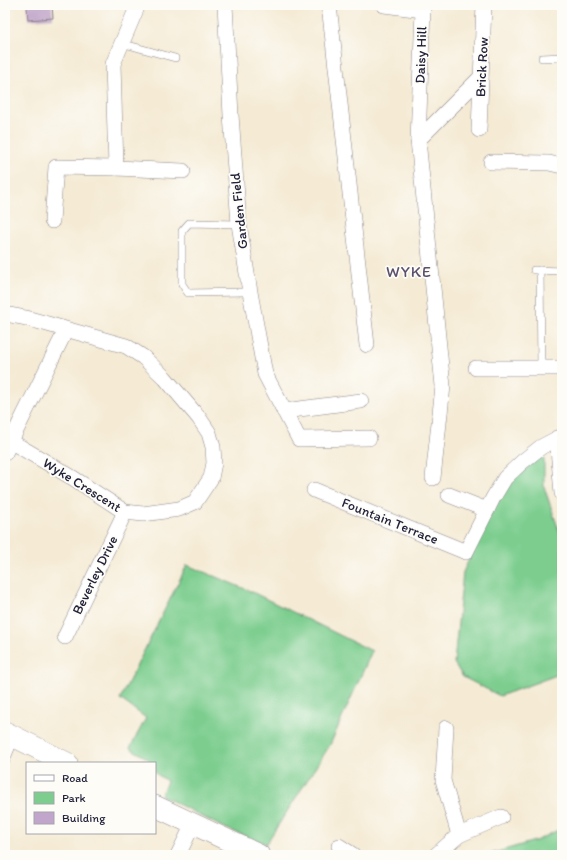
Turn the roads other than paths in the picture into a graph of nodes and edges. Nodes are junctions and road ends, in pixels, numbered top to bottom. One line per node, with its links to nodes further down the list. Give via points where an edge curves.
1 (138, 5): 6 (street)
2 (225, 5): 18 (street, Garden Field)
3 (329, 5): 23 (street)
4 (384, 5): 12 (street, Daisy Hill, via 423,10)
5 (484, 5): 10 (street, Brick Row)
6 (121, 43): 8 (lane); 15 (street, via 113,64)
7 (562, 57): 9 (lane)
8 (175, 58)
9 (542, 58)
10 (481, 77): 11 (street, Brick Row); 12 (street)
11 (479, 130)
12 (418, 140): 32 (street, via 443,386)
13 (491, 162): 14 (street, via 549,163)
14 (562, 166)
15 (116, 168): 16 (street); 17 (street, via 56,167)
16 (183, 171)
17 (52, 221)
18 (239, 224): 20 (lane, via 189,223 182,231 182,284 188,293); 28 (street, Garden Field, via 265,374)
19 (562, 271): 25 (lane, via 537,270)
20 (242, 292)
21 (5, 314): 22 (street, Wyke Crescent)
22 (66, 330): 31 (street); 37 (street, Wyke Crescent, via 126,346 143,357 165,378 209,433 214,463 211,478 195,502 155,513)
23 (367, 345)
24 (476, 368): 25 (street)
25 (542, 368): 26 (street)
26 (562, 368)
27 (361, 401): 28 (street)
28 (284, 411): 30 (street, Garden Field, via 300,439)
29 (559, 437): 34 (street); 36 (street, via 535,452 505,478)
30 (369, 438)
31 (8, 447): 37 (street, Wyke Crescent, via 73,478)
32 (433, 478)
33 (314, 490): 36 (street, Fountain Terrace, via 466,552)
34 (562, 493)
35 (449, 495): 36 (street)
36 (487, 510)
37 (125, 512): 38 (street, Beverley Drive)
38 (65, 637)
39 (446, 728): 46 (street, via 443,780)
40 (10, 734): 41 (street); 42 (lane)
41 (65, 762)
42 (5, 763)
43 (156, 806): 45 (street)
44 (501, 817): 46 (street)
45 (193, 824): 48 (street); 49 (street)
46 (459, 835): 51 (street)
47 (339, 846): 50 (street)
48 (178, 855)
49 (259, 855)
50 (353, 855)
51 (436, 855)

